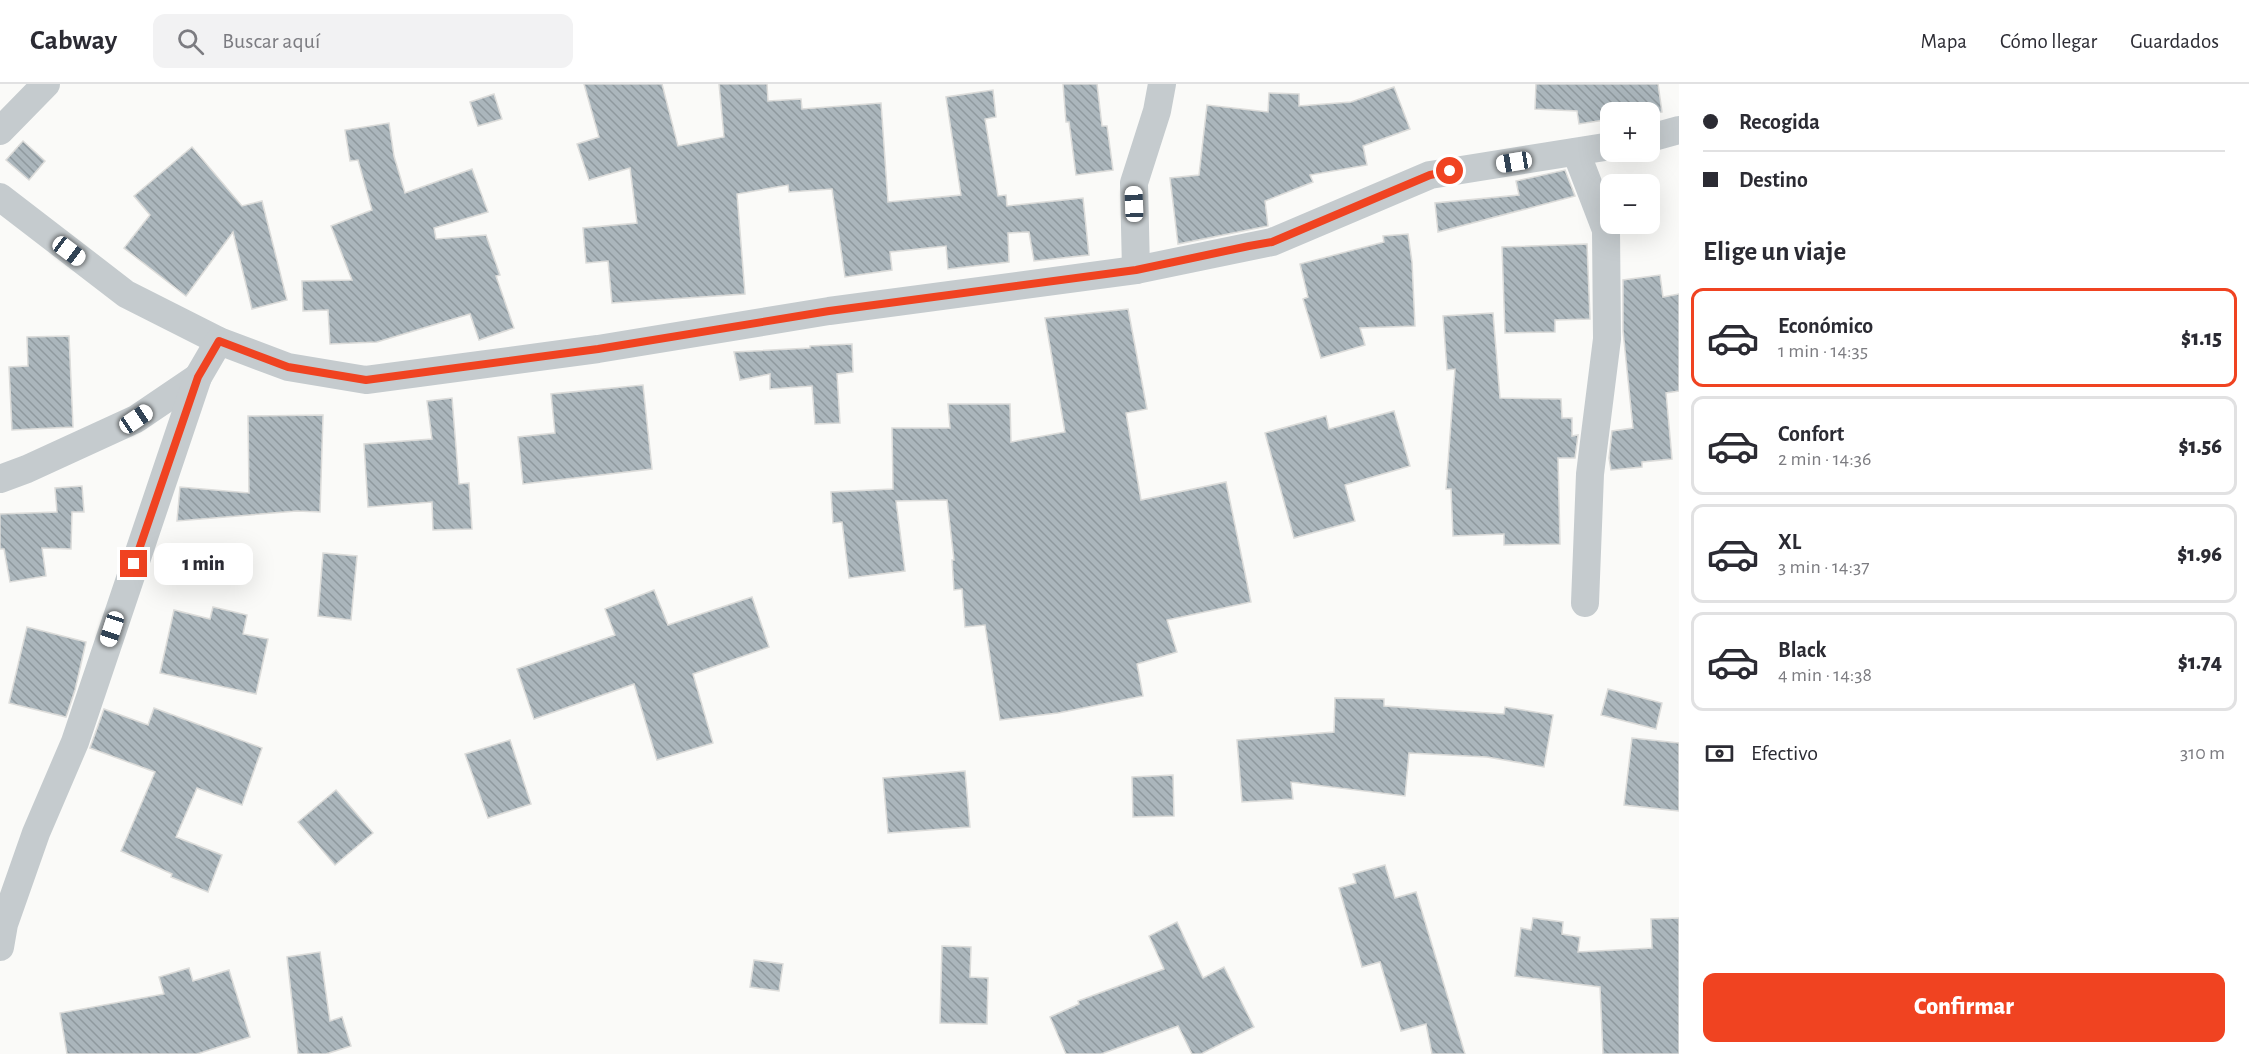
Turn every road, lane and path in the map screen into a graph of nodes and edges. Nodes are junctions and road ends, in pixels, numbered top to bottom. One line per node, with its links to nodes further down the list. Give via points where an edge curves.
1 (46, 84): 4 (street)
2 (1162, 84): 9 (street, via 1134,183)
3 (1679, 130): 5 (street)
4 (0, 131)
5 (1660, 135)
6 (1600, 148): 7 (street)
7 (1576, 152): 9 (street, via 1430,175 1272,242); 13 (street, via 1606,230 1607,339 1590,474)
8 (0, 196): 10 (street, via 126,294)
9 (1136, 270): 10 (street, via 366,380 288,367)
10 (219, 341): 11 (street)
11 (198, 377): 12 (street, via 136,419); 14 (street, via 75,742 36,833 4,924)
12 (0, 479)
13 (1585, 603)
14 (0, 947)

